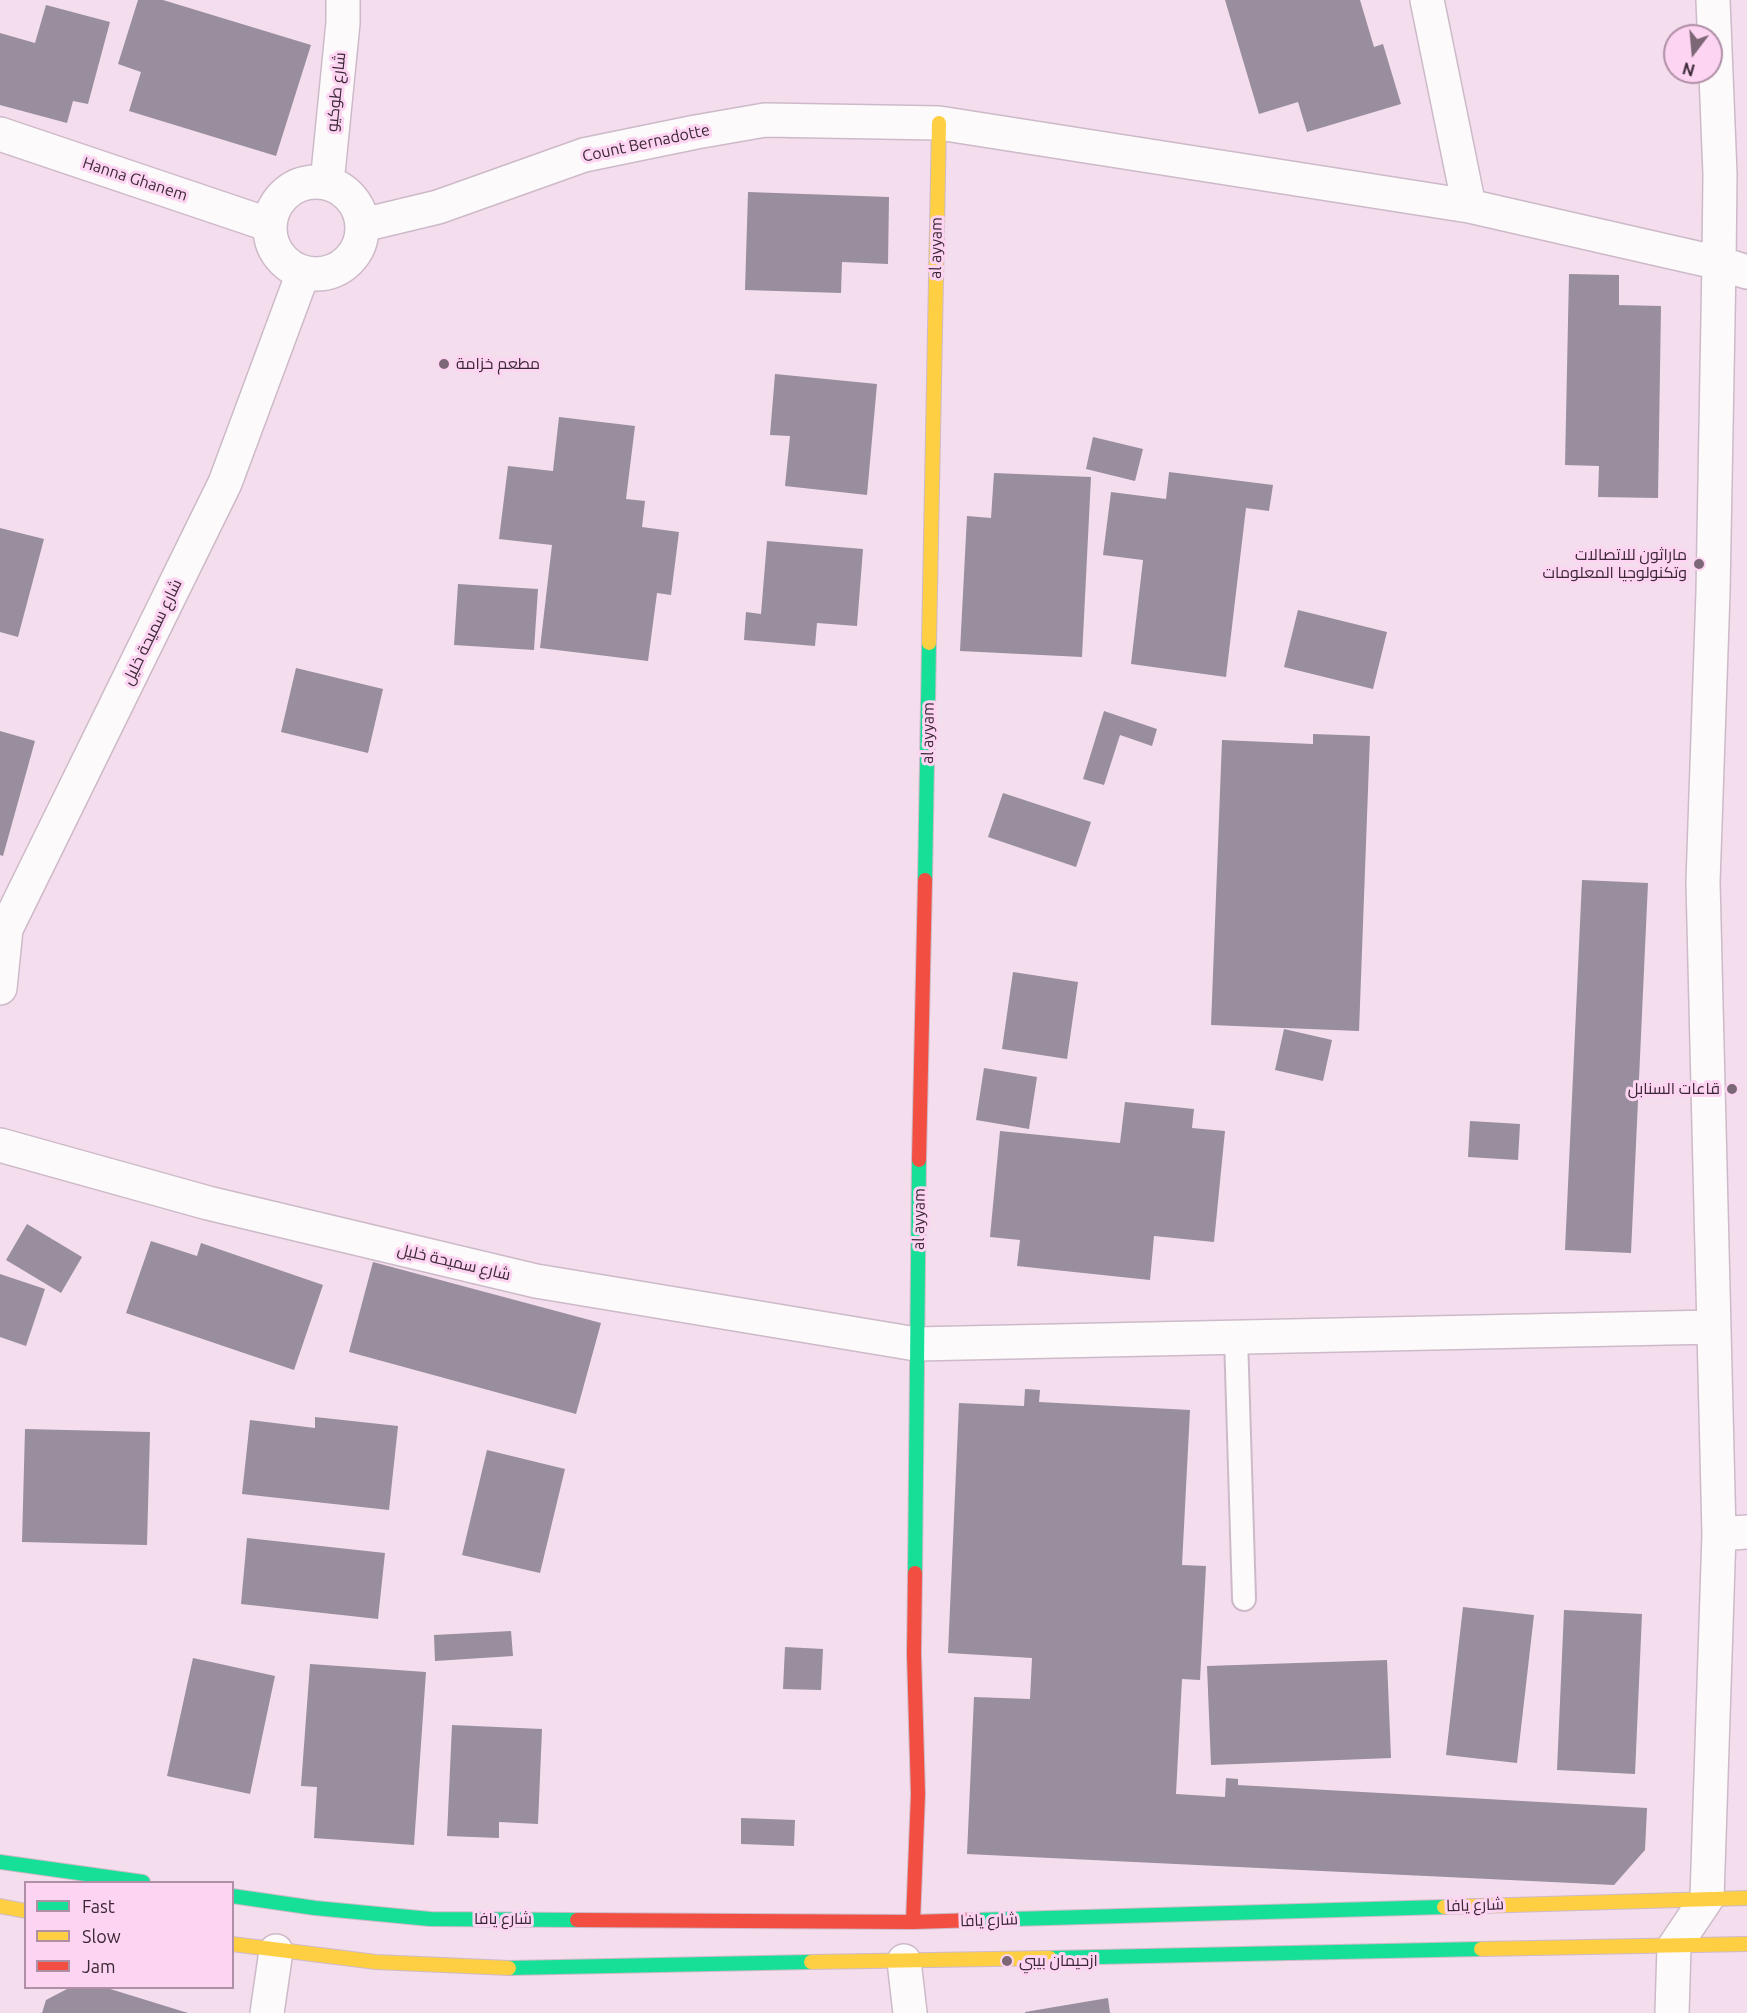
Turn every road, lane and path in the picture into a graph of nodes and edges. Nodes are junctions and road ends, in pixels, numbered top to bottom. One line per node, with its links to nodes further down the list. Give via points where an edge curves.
1 (343, 0): 6 (street, شارع طوكيو)
2 (1427, 0): 7 (street)
3 (1713, 0): 10 (street, via 1720,174)
4 (939, 123): 7 (street, Count Bernadotte); 9 (street, Count Bernadotte, via 765,120 696,132 584,155 438,207); 17 (main road, al ayyam)
5 (0, 134): 8 (street, Hanna Ghanem)
6 (327, 183): 8 (street, via 311,182 282,196); 9 (street, via 352,199)
7 (1470, 206): 10 (street, Count Bernadotte)
8 (270, 225): 11 (street, via 271,241 278,255)
9 (363, 225): 11 (street, via 362,240 346,264 333,272)
10 (1733, 268): 15 (street, via 1713,592 1703,882)
11 (303, 273): 12 (street, شارع سميحة خليل, via 225,483)
12 (13, 894): 13 (street, شارع سميحة خليل)
13 (0, 987)
14 (0, 1145): 17 (street, شارع سميحة خليل, via 208,1203 536,1281)
15 (1713, 1327): 16 (street, شارع سميحة خليل); 18 (street)
16 (1236, 1337): 17 (street, شارع سميحة خليل); 19 (lane)
17 (916, 1344): 27 (main road, al ayyam, via 914,1654 918,1794)
18 (1733, 1533): 23 (street)
19 (1244, 1599)
20 (0, 1862): 21 (main road)
21 (136, 1881)
22 (234, 1896): 27 (main road, شارع يافا, via 430,1918)
23 (1707, 1898): 24 (main road, شارع يافا); 27 (main road, شارع يافا); 30 (street)
24 (1747, 1898)
25 (0, 1906): 26 (main road)
26 (24, 1911)
27 (913, 1922)
28 (234, 1944): 31 (main road)
29 (1747, 1944): 30 (main road)
30 (1674, 1947): 32 (main road); 35 (street)
31 (276, 1951): 32 (main road, via 376,1962 513,1968); 33 (street)
32 (904, 1961): 34 (street)
33 (267, 2013)
34 (910, 2013)
35 (1672, 2013)

